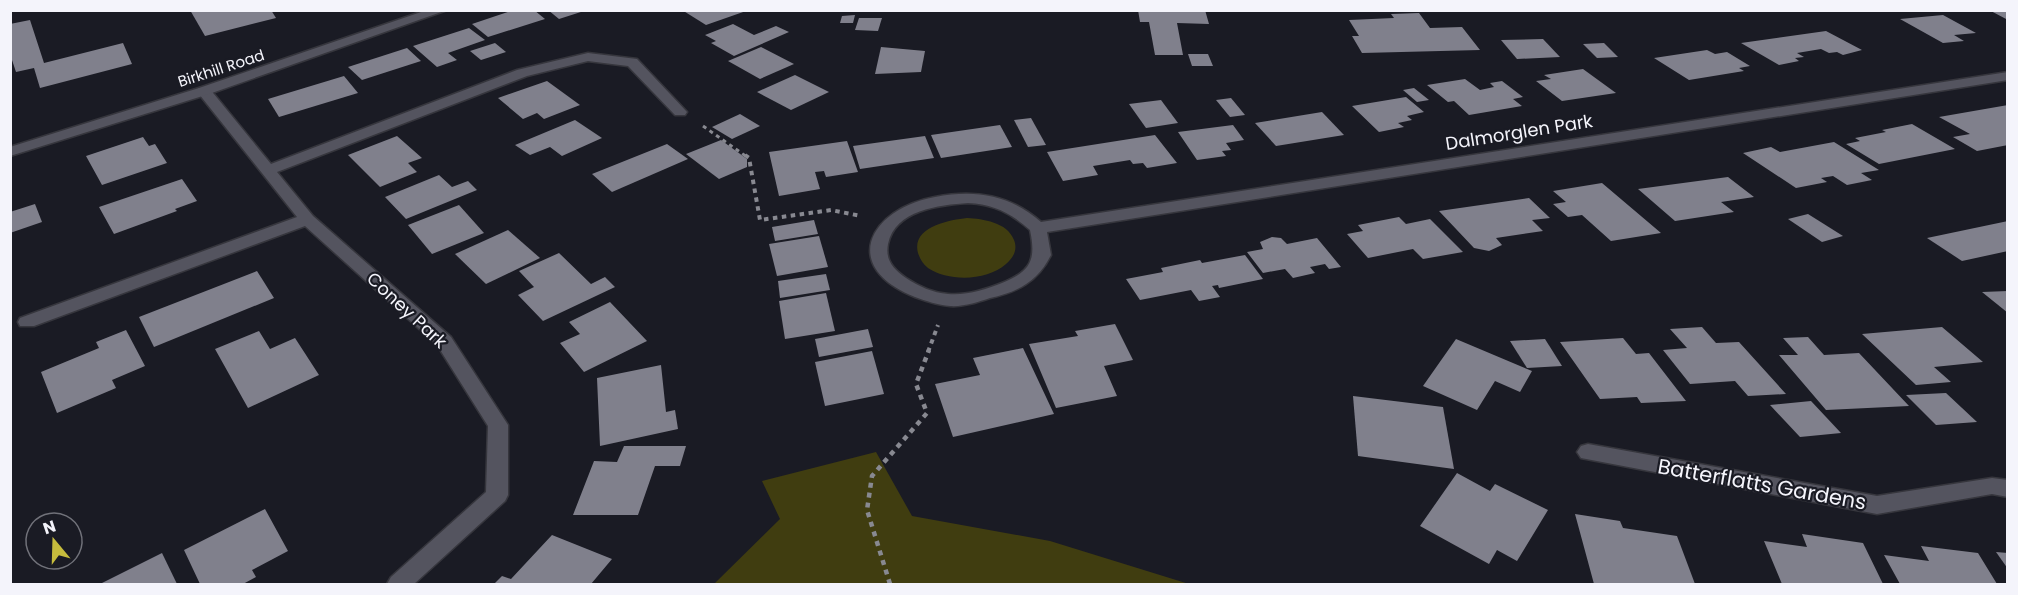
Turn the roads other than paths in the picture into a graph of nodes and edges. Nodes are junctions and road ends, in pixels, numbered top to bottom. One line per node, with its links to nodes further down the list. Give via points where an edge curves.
1 (441, 10): 3 (street, Birkhill Road)
2 (2007, 76): 8 (street, Dalmorglen Park)
3 (204, 91): 5 (street, Birkhill Road); 6 (street, Coney Park)
4 (680, 112): 6 (street, via 632,62 588,57 522,73)
5 (10, 152)
6 (268, 170): 7 (street, Coney Park)
7 (307, 219): 9 (street); 12 (street, Coney Park, via 444,341 498,425 497,495)
8 (1038, 228): 8 (street, via 1015,209 983,200 929,202 891,222 881,235 878,253 884,268 906,287 948,300 995,293 1023,280 1034,270 1043,253)
9 (27, 322)
10 (1588, 452): 11 (street, Batterflatts Gardens, via 1877,505 1992,486)
11 (2007, 489)
12 (399, 585)

